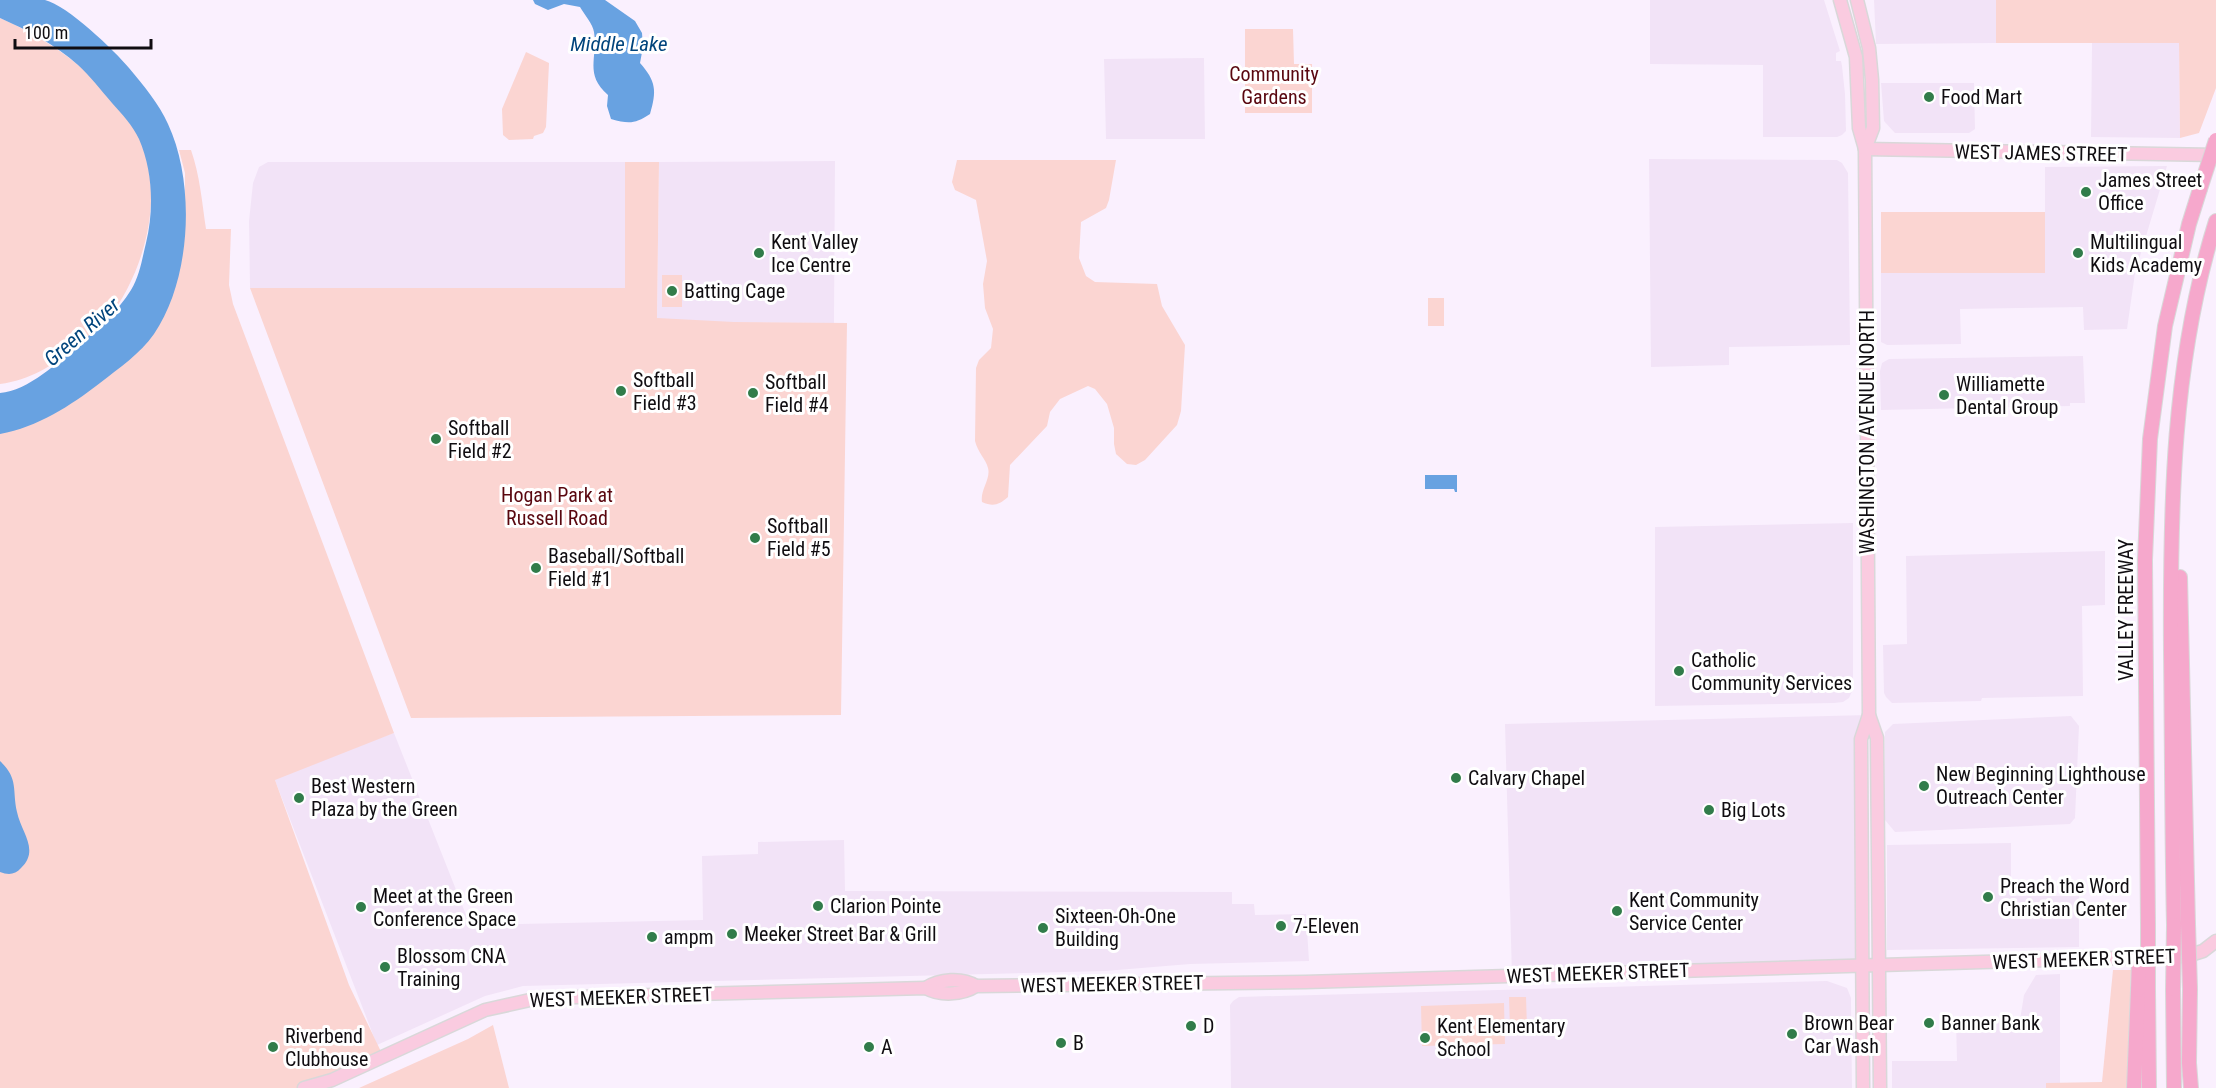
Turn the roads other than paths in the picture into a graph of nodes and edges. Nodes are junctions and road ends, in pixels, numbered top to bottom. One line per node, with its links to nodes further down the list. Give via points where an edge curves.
1 (1840, 0): 4 (main road, WASHINGTON AVENUE NORTH, via 1856,57 1859,129)
2 (1858, 5): 4 (main road, WASHINGTON AVENUE NORTH, via 1869,48 1873,104 1874,128)
3 (2216, 140): 12 (highway, VALLEY FREEWAY, bridge, via 2189,224 2165,326 2150,439 2145,560 2147,886)
4 (1865, 149): 5 (main road, WEST JAMES STREET); 7 (main road, WASHINGTON AVENUE NORTH)
5 (2216, 155)
6 (2216, 221): 8 (highway, via 2183,372 2175,444 2173,516 2180,561)
7 (1869, 714): 10 (main road, WASHINGTON AVENUE NORTH, via 1861,739); 11 (main road, WASHINGTON AVENUE NORTH, via 1877,738)
8 (2181, 925): 20 (highway, bridge, via 2173,989); 21 (highway, bridge, via 2190,989)
9 (2216, 941): 11 (main road, WEST MEEKER STREET, via 2187,956)
10 (1862, 965): 11 (main road, WEST MEEKER STREET); 13 (main road, WEST MEEKER STREET, via 1305,982 976,986 967,992 935,993 926,988 522,1000 456,1021); 16 (main road, WASHINGTON AVENUE NORTH)
11 (1880, 965): 17 (main road, WASHINGTON AVENUE NORTH)
12 (2143, 989): 18 (highway); 19 (highway)
13 (332, 1080): 14 (main road, WEST MEEKER STREET); 15 (main road, WEST MEEKER STREET)
14 (304, 1088)
15 (322, 1088)
16 (1863, 1088)
17 (1880, 1088)
18 (2134, 1088)
19 (2149, 1088)
20 (2174, 1088)
21 (2191, 1088)

